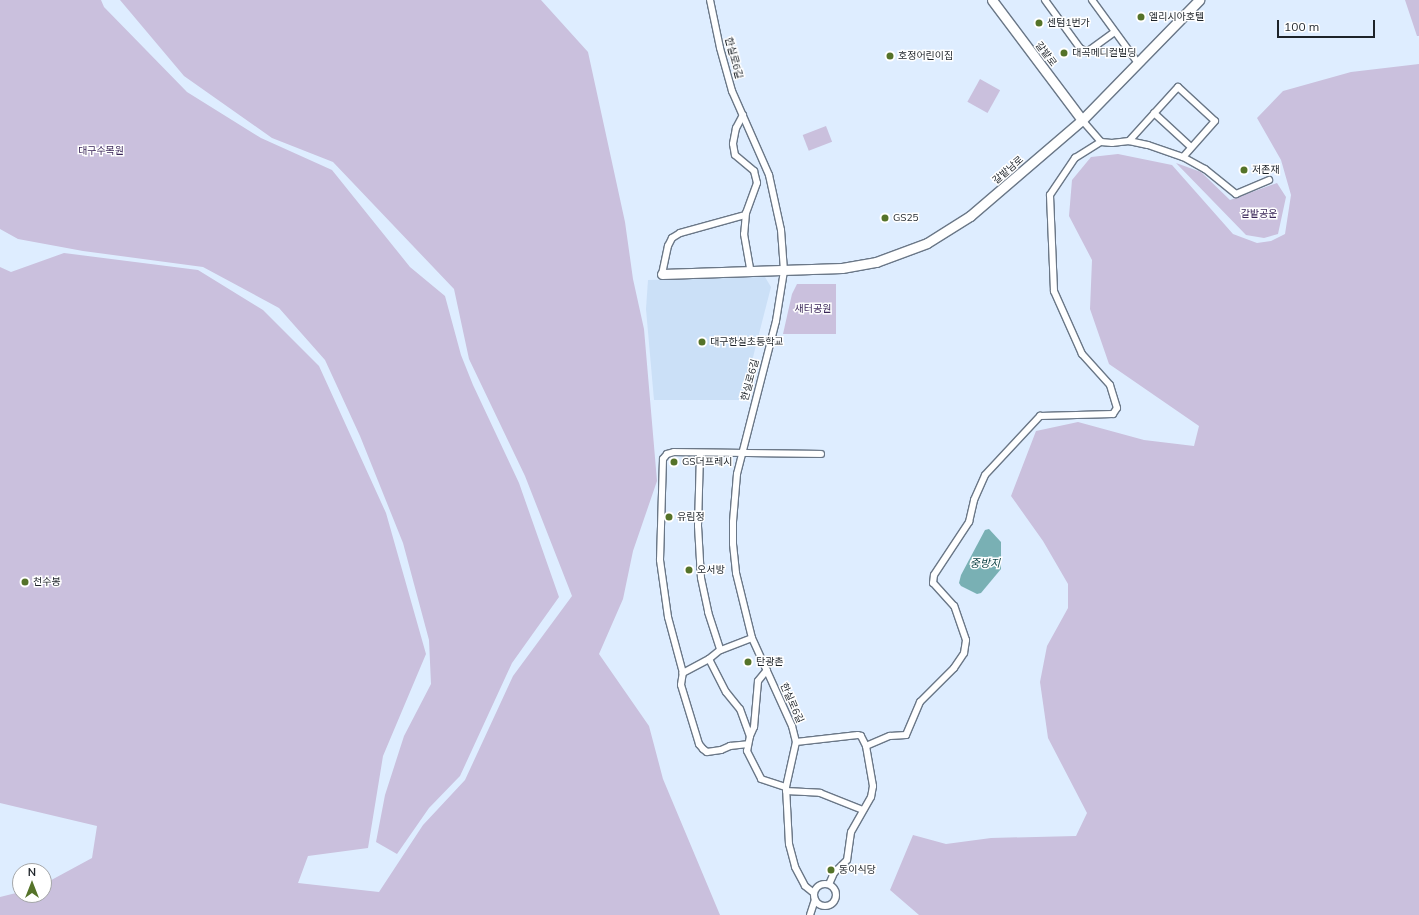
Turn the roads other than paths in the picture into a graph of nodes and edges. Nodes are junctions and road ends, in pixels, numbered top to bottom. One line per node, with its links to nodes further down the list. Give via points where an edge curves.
1 (710, 0): 9 (street, 한실로6길, via 732,91)
2 (992, 0): 10 (main road, 갈밭로)
3 (1045, 0): 6 (street, via 1080,48 1087,52)
4 (1092, 0): 6 (street)
5 (1199, 0): 7 (main road, 갈밭남로)
6 (1115, 32): 7 (street)
7 (1138, 63): 10 (main road, 갈밭남로)
8 (1154, 114): 11 (street); 13 (street); 13 (street, via 1178,87 1215,121)
9 (743, 115): 15 (street, 한실로6길); 16 (street, via 736,128 733,144 735,155)
10 (1082, 120): 12 (street); 19 (main road, 갈밭남로, via 970,216 926,243 876,262 842,268)
11 (1129, 140): 12 (street); 14 (street)
12 (1101, 142): 33 (street, via 1075,158 1050,195 1054,291 1082,354 1110,385 1117,408 1113,414 1040,416 985,475 974,500 970,522 934,575 933,583 954,606 966,640 964,653 954,668 920,702 906,735 890,736)
13 (1191, 148): 14 (street)
14 (1183, 157): 17 (street, via 1205,169 1236,194)
15 (766, 166): 16 (street); 19 (street, 한실로6길, via 779,213)
16 (755, 173): 18 (street, via 757,183)
17 (1269, 180)
18 (745, 215): 20 (street, via 744,234); 21 (street, via 680,233 672,238)
19 (784, 271): 20 (main road, 갈밭남로); 23 (street, 한실로6길, via 776,322)
20 (751, 272): 21 (main road, 갈밭남로)
21 (662, 274)
22 (700, 454): 23 (street); 26 (street, via 700,571 708,612); 29 (street, via 674,452 667,454 663,459 660,560 668,618)
23 (742, 454): 24 (street); 25 (street, 한실로6길, via 735,490 733,544 736,573)
24 (822, 454)
25 (752, 638): 26 (street); 28 (street, 한실로6길)
26 (720, 650): 27 (street)
27 (709, 659): 29 (street); 30 (street, via 726,692 740,709)
28 (767, 670): 30 (street, via 758,681 754,727); 31 (street, 한실로6길, via 792,726)
29 (683, 672): 32 (street, via 681,685 702,749 707,752)
30 (750, 736): 32 (street)
31 (796, 742): 33 (street, via 858,735); 34 (street, 한실로6길)
32 (748, 744): 34 (street, via 747,751 761,779)
33 (866, 746): 35 (street, via 873,786 872,797)
34 (786, 789): 35 (street, via 820,793); 37 (street, 한실로6길, via 789,844 795,867 805,886)
35 (863, 810): 36 (street, via 851,832 847,860 834,873)
36 (829, 884): 37 (street, via 818,886); 38 (street, via 836,892 834,902 824,906)
37 (814, 893): 38 (street)
38 (816, 900): 39 (street)
39 (810, 915)

